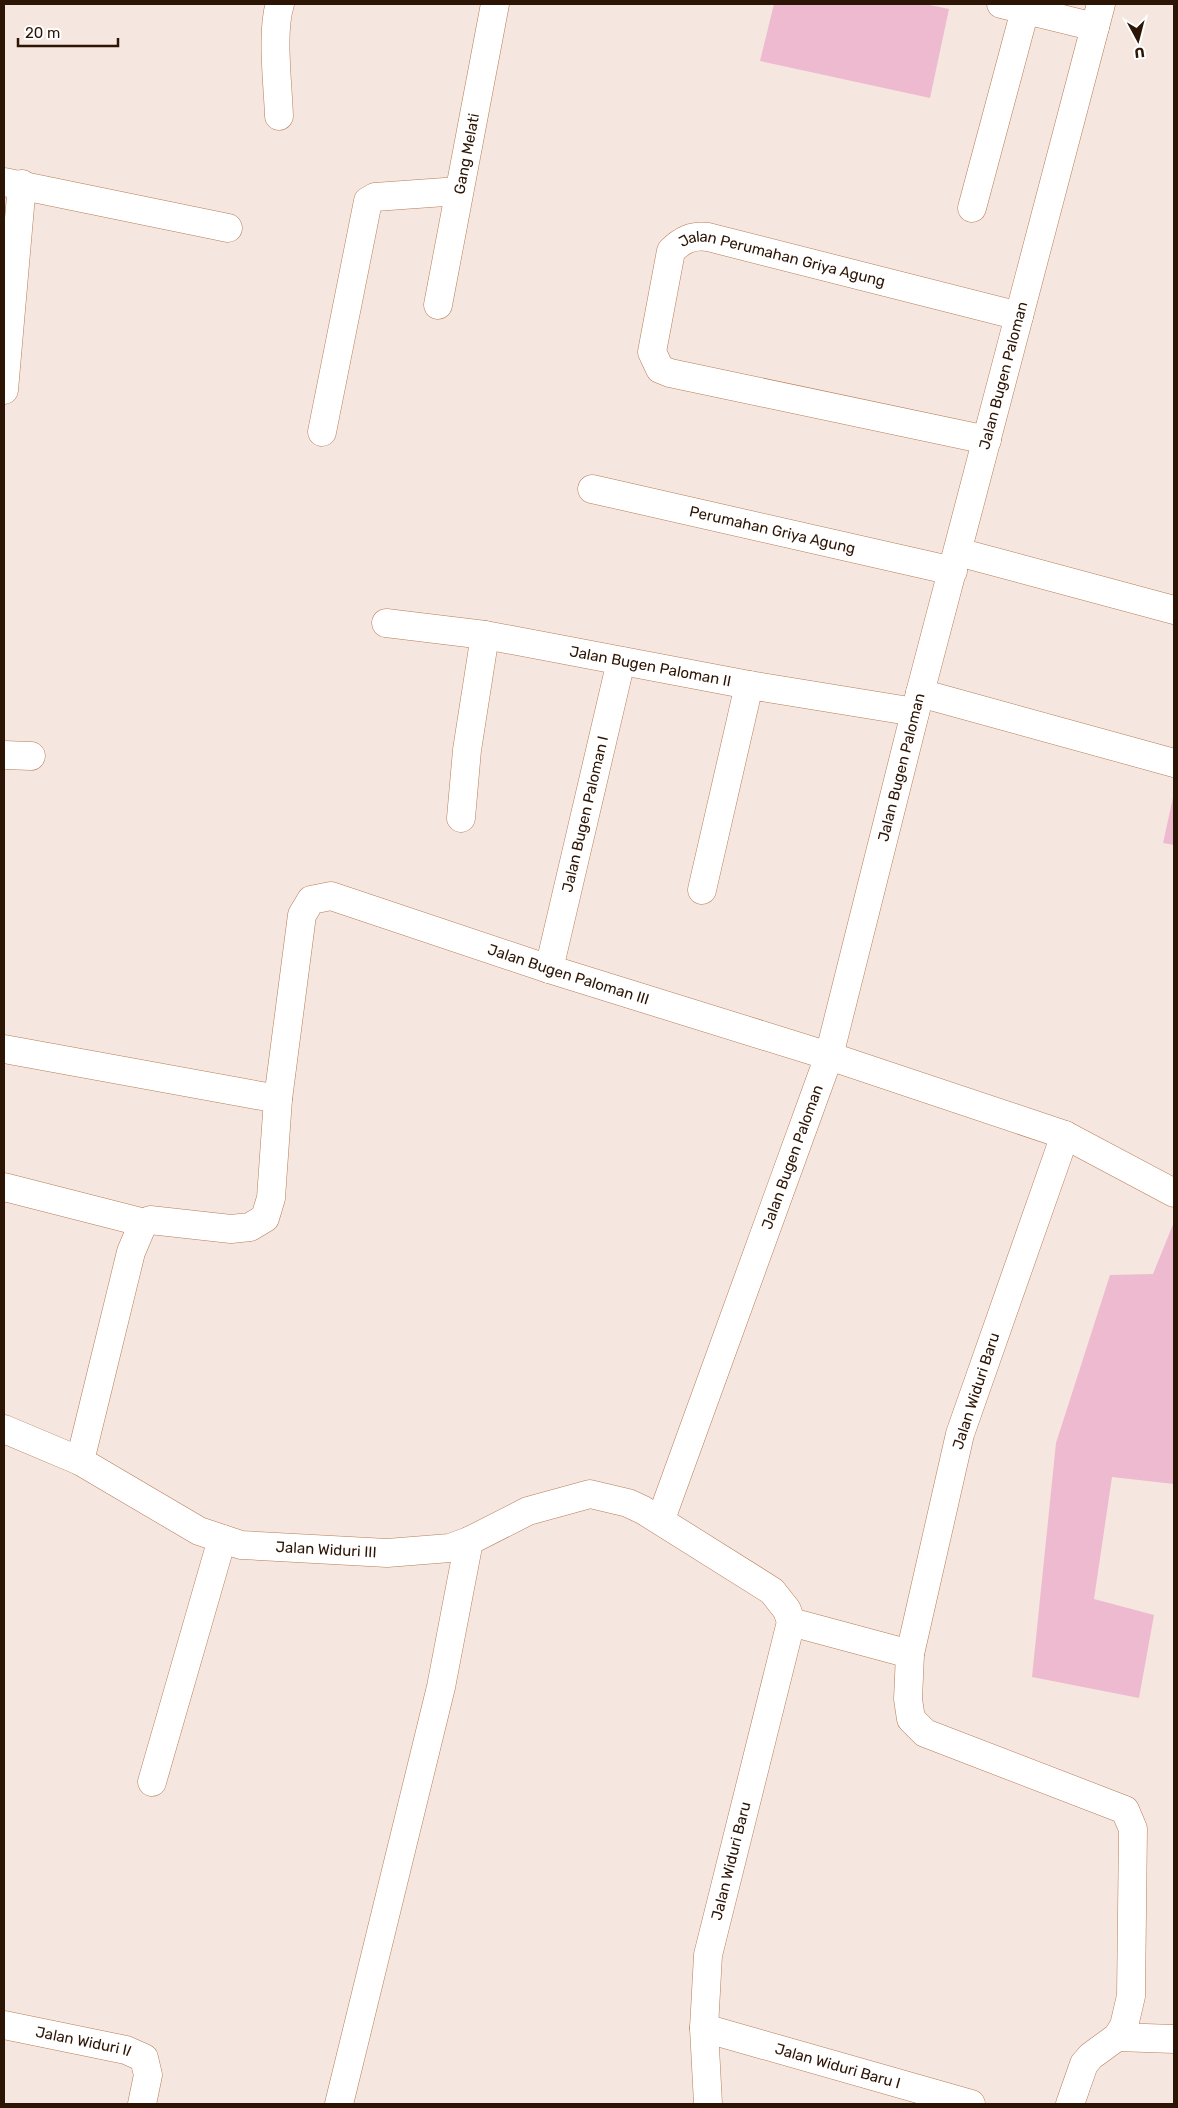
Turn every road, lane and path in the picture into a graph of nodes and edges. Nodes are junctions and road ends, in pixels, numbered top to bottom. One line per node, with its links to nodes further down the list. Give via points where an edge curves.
1 (280, 4): 5 (street, via 277,52)
2 (495, 4): 7 (street, Gang Melati)
3 (1013, 7): 4 (street); 8 (street)
4 (1098, 15): 11 (street, Jalan Bugen Paloman)
5 (279, 116)
6 (13, 183): 9 (street); 12 (street)
7 (459, 191): 10 (street, Gang Melati); 13 (street, via 374,197 368,201)
8 (972, 208)
9 (228, 228)
10 (438, 305)
11 (1020, 316): 14 (street, Jalan Bugen Paloman); 14 (street, Jalan Perumahan Griya Agung, via 708,237 695,236 679,243 671,252 652,352 660,369)
12 (4, 390)
13 (322, 432)
14 (987, 440): 16 (street, Jalan Bugen Paloman)
15 (592, 489): 16 (street, Perumahan Griya Agung)
16 (956, 561): 17 (street, Perumahan Griya Agung); 22 (street, Jalan Bugen Paloman)
17 (1174, 610)
18 (386, 623): 19 (street, Jalan Bugen Paloman II)
19 (485, 635): 20 (street, Jalan Bugen Paloman II); 26 (street, via 467,750)
20 (621, 660): 21 (street, Jalan Bugen Paloman II); 28 (street, Jalan Bugen Paloman I)
21 (749, 685): 22 (street, Jalan Bugen Paloman II); 27 (street)
22 (918, 702): 25 (street, Jalan Bugen Paloman II); 30 (street, Jalan Bugen Paloman)
23 (4, 756): 24 (street)
24 (31, 756)
25 (1174, 763)
26 (461, 818)
27 (702, 890)
28 (549, 969): 30 (street, Jalan Bugen Paloman III); 31 (street, Jalan Bugen Paloman III, via 331,896 311,900 302,915)
29 (4, 1049): 31 (street)
30 (829, 1056): 32 (street, Jalan Bugen Paloman III); 38 (street, Jalan Bugen Paloman)
31 (278, 1099): 35 (street, via 271,1198 265,1218 250,1227 231,1229 150,1220)
32 (1065, 1135): 34 (street, Jalan Bugen Paloman III); 42 (street, Jalan Widuri Baru, via 960,1434)
33 (4, 1187): 35 (street)
34 (1174, 1193)
35 (145, 1223): 37 (street, via 131,1252)
36 (4, 1429): 37 (street, Jalan Widuri III)
37 (80, 1461): 39 (street, Jalan Widuri III, via 199,1532)
38 (661, 1520): 40 (street, Jalan Widuri III, via 628,1503 590,1494 528,1511); 41 (street, via 772,1591 788,1610)
39 (222, 1539): 40 (street, Jalan Widuri III, via 241,1545 387,1553 450,1548); 43 (street)
40 (469, 1541): 50 (street, via 441,1687)
41 (791, 1622): 42 (street); 45 (street, Jalan Widuri Baru, via 708,1955)
42 (910, 1654): 46 (street, Jalan Widuri Baru, via 908,1699 912,1719 926,1733 1125,1810 1133,1829 1132,1996 1124,2026)
43 (152, 1782)
44 (4, 2025): 49 (street, Jalan Widuri II, via 126,2050 144,2058 148,2075)
45 (704, 2028): 48 (street, Jalan Widuri Baru I); 51 (street, Jalan Widuri Baru)
46 (1117, 2037): 47 (street); 53 (street, via 1084,2064)
47 (1174, 2039)
48 (917, 2097): 52 (street, Jalan Widuri Baru I)
49 (142, 2104)
50 (338, 2104)
51 (708, 2104)
52 (971, 2104)
53 (1070, 2104)

